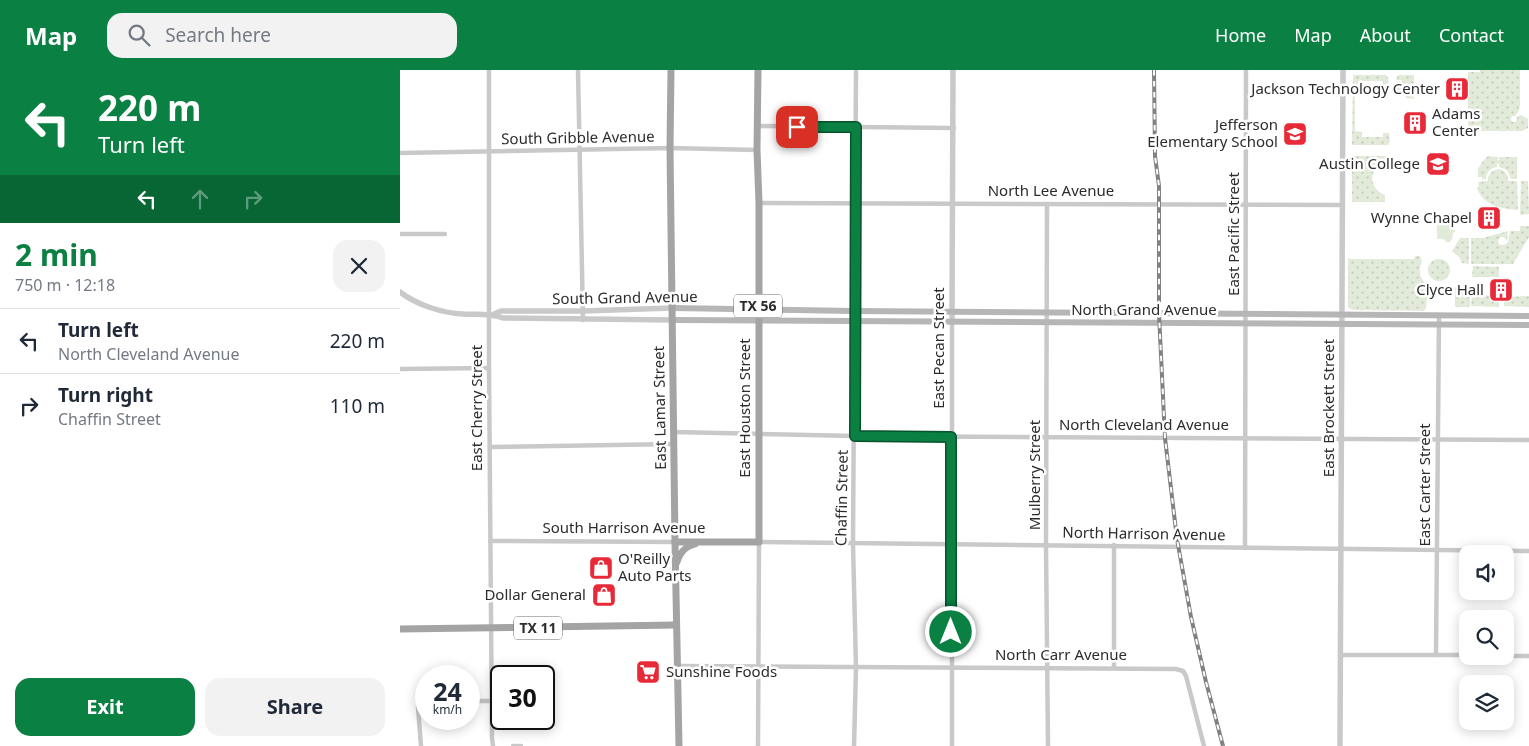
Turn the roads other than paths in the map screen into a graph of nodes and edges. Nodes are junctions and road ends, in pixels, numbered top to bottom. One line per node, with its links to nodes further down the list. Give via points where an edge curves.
1 (489, 70): 15 (street, East Cherry Street)
2 (578, 70): 13 (street)
3 (671, 70): 12 (main road, East Lamar Street)
4 (758, 70): 9 (main road, East Houston Street / TX 56)
5 (856, 70): 10 (street, Chaffin Street)
6 (953, 70): 11 (street, East Pecan Street)
7 (1246, 70): 22 (street, East Pacific Street)
8 (1343, 70): 21 (street, East Brockett Street)
9 (758, 126): 10 (street); 14 (main road, East Houston Street / TX 56)
10 (856, 127): 11 (street); 18 (street, Chaffin Street)
11 (954, 128): 19 (street, East Pecan Street)
12 (670, 148): 13 (street, South Gribble Avenue); 14 (street, South Gribble Avenue); 26 (main road, East Lamar Street)
13 (580, 150): 15 (street, South Gribble Avenue); 29 (street)
14 (757, 150): 17 (main road, East Houston Street / TX 56)
15 (490, 152): 16 (street, South Gribble Avenue); 34 (street, East Cherry Street)
16 (400, 153)
17 (759, 203): 18 (street, North Lee Avenue); 28 (main road, East Houston Street / TX 56)
18 (856, 203): 19 (street, North Lee Avenue); 30 (street, Chaffin Street)
19 (953, 203): 20 (street, North Lee Avenue); 31 (street, East Pecan Street)
20 (1047, 204): 22 (street, North Lee Avenue); 32 (street, Mulberry Street)
21 (1343, 205): 22 (street, North Lee Avenue); 33 (street, East Brockett Street)
22 (1246, 206): 35 (street, East Pacific Street)
23 (400, 234): 24 (street)
24 (445, 234)
25 (400, 292): 34 (street, South Grand Avenue, via 420,304 439,310)
26 (672, 308): 27 (street, South Grand Avenue); 28 (main road, South Grand Avenue); 40 (main road, East Lamar Street)
27 (652, 309): 29 (street, South Grand Avenue); 39 (street)
28 (758, 310): 30 (main road, North Grand Avenue); 41 (main road, East Houston Street / TX 56)
29 (583, 311): 34 (street, South Grand Avenue, via 501,311); 38 (street)
30 (855, 311): 31 (main road, North Grand Avenue); 42 (street, Chaffin Street)
31 (952, 312): 32 (main road, North Grand Avenue); 43 (street, East Pecan Street)
32 (1048, 313): 35 (main road, North Grand Avenue); 44 (street, Mulberry Street)
33 (1342, 314): 35 (main road, North Grand Avenue); 36 (main road, North Grand Avenue); 46 (street, East Brockett Street)
34 (492, 315): 38 (street, South Grand Avenue); 49 (street, East Cherry Street)
35 (1246, 315): 45 (street, East Pacific Street)
36 (1439, 316): 37 (main road, North Grand Avenue); 47 (street, East Carter Street)
37 (1529, 316)
38 (583, 320): 39 (street, South Grand Avenue)
39 (652, 320): 40 (street, South Grand Avenue)
40 (672, 320): 41 (main road, South Grand Avenue); 51 (main road, East Lamar Street)
41 (758, 320): 42 (main road, North Grand Avenue); 52 (main road, East Houston Street / TX 56)
42 (855, 321): 43 (main road, North Grand Avenue); 53 (street, Chaffin Street)
43 (952, 321): 44 (main road, North Grand Avenue); 54 (street, East Pecan Street)
44 (1048, 322): 45 (main road, North Grand Avenue); 55 (street, Mulberry Street)
45 (1245, 323): 46 (main road, North Grand Avenue); 56 (street, East Pacific Street)
46 (1342, 323): 47 (main road, North Grand Avenue); 57 (street, East Brockett Street)
47 (1439, 324): 48 (main road, North Grand Avenue); 58 (street, East Carter Street)
48 (1529, 325)
49 (489, 368): 50 (street); 61 (street, East Cherry Street)
50 (400, 369)
51 (674, 432): 52 (street, North Cleveland Avenue); 60 (main road, East Lamar Street)
52 (759, 434): 53 (street, North Cleveland Avenue); 65 (main road, East Houston Street / TX 56)
53 (855, 436): 54 (street, North Cleveland Avenue); 66 (street, Chaffin Street)
54 (951, 437): 55 (street, North Cleveland Avenue); 67 (street, East Pecan Street)
55 (1048, 437): 56 (street, North Cleveland Avenue); 68 (street, Mulberry Street)
56 (1244, 438): 57 (street, North Cleveland Avenue); 70 (street, East Pacific Street)
57 (1342, 439): 58 (street, North Cleveland Avenue); 71 (street, East Brockett Street)
58 (1438, 439): 59 (street, North Cleveland Avenue); 72 (street, East Carter Street)
59 (1529, 440)
60 (674, 444): 61 (street); 63 (main road, East Lamar Street)
61 (490, 448): 62 (street, East Cherry Street)
62 (490, 541): 63 (street, South Harrison Avenue); 76 (street, East Cherry Street)
63 (675, 542): 64 (main road, South Harrison Avenue); 74 (main road, East Lamar Street)
64 (698, 542): 65 (main road, South Harrison Avenue); 74 (main road, via 683,550)
65 (759, 542): 66 (street, North Harrison Avenue); 85 (street, East Houston Street)
66 (853, 544): 67 (street, North Harrison Avenue); 87 (street, Chaffin Street)
67 (951, 544): 68 (street, North Harrison Avenue); 86 (street, East Pecan Street)
68 (1046, 545): 69 (street, North Harrison Avenue); 88 (street, Mulberry Street)
69 (1114, 545): 70 (street, North Harrison Avenue); 89 (street)
70 (1245, 548): 71 (street, North Harrison Avenue)
71 (1342, 549): 72 (street, North Harrison Avenue); 78 (street, East Brockett Street)
72 (1437, 550): 73 (street, North Harrison Avenue); 79 (street, East Carter Street)
73 (1529, 551)
74 (675, 570): 75 (main road, East Lamar Street)
75 (676, 625): 76 (main road, TX 11); 84 (main road, East Lamar Street)
76 (491, 628): 77 (main road, TX 11); 83 (street, East Cherry Street)
77 (400, 629)
78 (1340, 655): 79 (street); 102 (street, East Brockett Street)
79 (1436, 655): 80 (street)
80 (1459, 655)
81 (1514, 656): 82 (street)
82 (1529, 656)
83 (491, 665)
84 (677, 666): 85 (street, North Carr Avenue); 96 (main road, East Lamar Street)
85 (758, 666): 87 (street, North Carr Avenue); 97 (street, East Houston Street)
86 (952, 667): 87 (street, North Carr Avenue); 88 (street, North Carr Avenue); 99 (street, East Pecan Street)
87 (856, 668): 98 (street, Chaffin Street)
88 (1048, 668): 89 (street, North Carr Avenue); 100 (street, Mulberry Street)
89 (1114, 668): 101 (street, North Carr Avenue, via 1176,668 1183,671)
90 (420, 730): 92 (street)
91 (492, 730): 93 (street, East Cherry Street)
92 (421, 746)
93 (493, 746)
94 (513, 746): 95 (street)
95 (521, 746)
96 (679, 746)
97 (758, 746)
98 (854, 746)
99 (952, 746)
100 (1048, 746)
101 (1204, 746)
102 (1340, 746)

